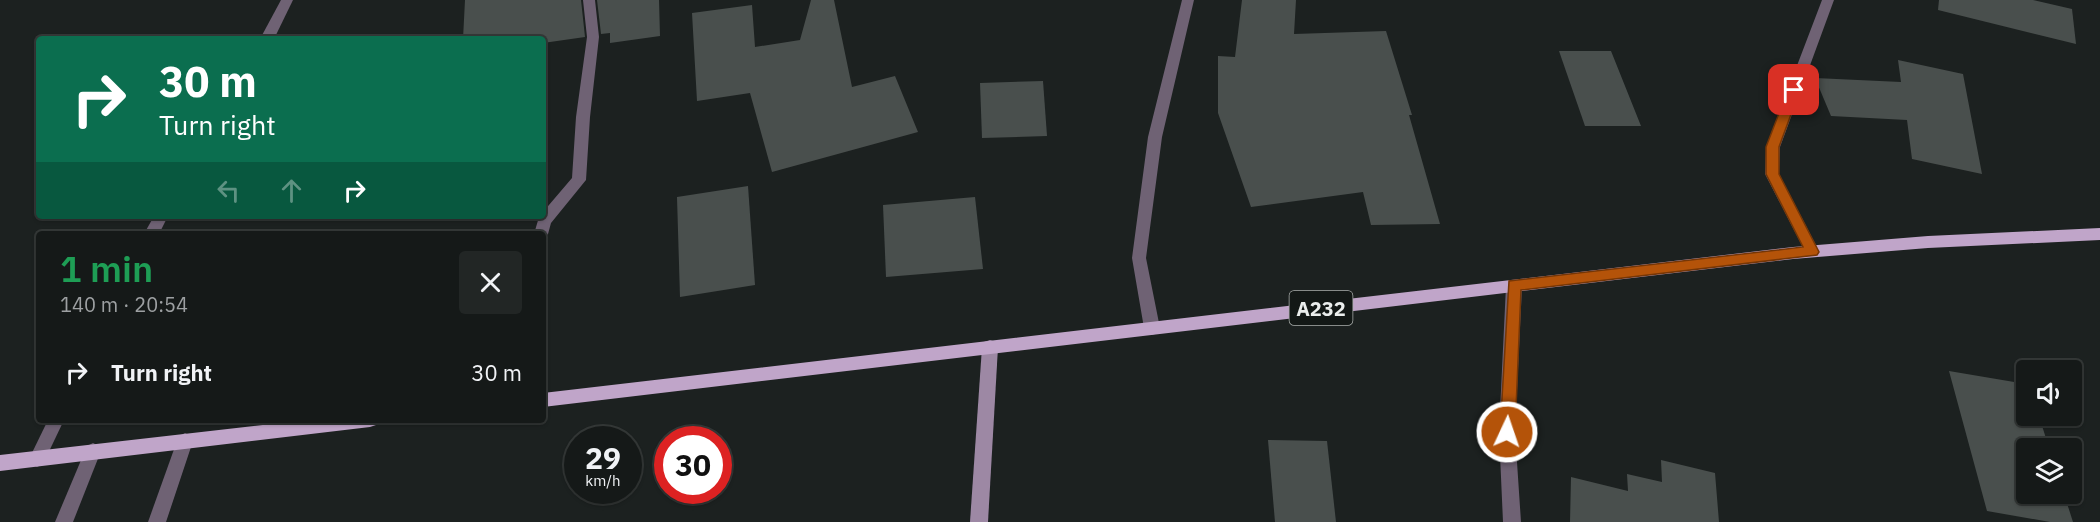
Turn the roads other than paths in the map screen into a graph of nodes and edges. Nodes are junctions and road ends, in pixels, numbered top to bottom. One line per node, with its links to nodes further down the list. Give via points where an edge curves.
1 (287, 0): 5 (street)
2 (589, 0): 6 (street, via 592,37 579,180)
3 (1188, 0): 10 (street, via 1155,137 1139,258)
4 (1828, 0): 8 (street, via 1773,147 1772,174)
5 (269, 36)
6 (546, 219)
7 (2100, 234): 8 (main road, A232)
8 (1812, 252): 9 (main road, A232)
9 (1514, 285): 10 (main road, A232); 22 (street, via 1507,432)
10 (1152, 328): 11 (main road, A232)
11 (990, 347): 12 (main road, A232); 21 (street)
12 (546, 400)
13 (55, 423): 17 (street)
14 (344, 423): 15 (main road)
15 (185, 441): 16 (main road); 20 (street)
16 (93, 451): 17 (main road); 19 (street)
17 (37, 459): 18 (main road)
18 (0, 463)
19 (64, 522)
20 (157, 522)
21 (979, 522)
22 (1512, 522)

